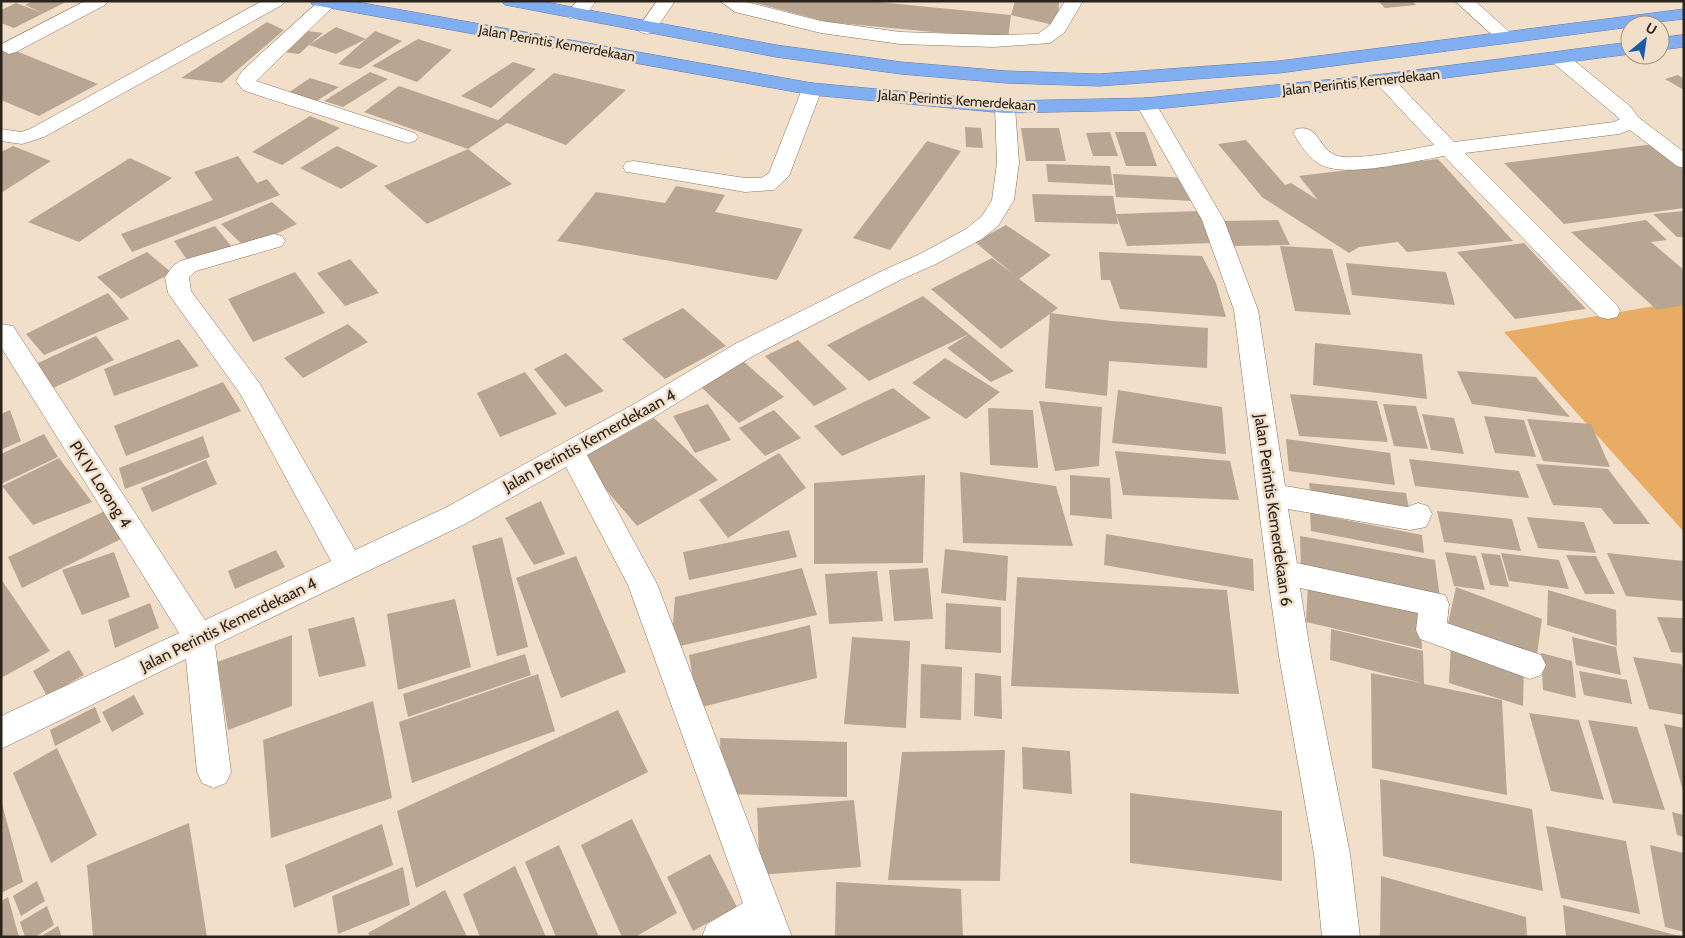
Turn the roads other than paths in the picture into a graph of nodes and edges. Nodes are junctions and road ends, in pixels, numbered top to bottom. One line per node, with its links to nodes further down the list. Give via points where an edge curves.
1 (100, 1): 15 (street)
2 (276, 1): 24 (street, via 37,133 22,138)
3 (511, 1): 9 (highway, Jalan Perintis Kemerdekaan)
4 (666, 1): 11 (street)
5 (729, 1): 6 (street, via 741,8 821,27 900,38 994,41 1043,39 1057,30)
6 (1074, 1)
7 (1464, 1): 12 (street)
8 (323, 2): 19 (highway, Jalan Perintis Kemerdekaan); 25 (street, via 246,81 258,90)
9 (581, 8): 11 (highway, Jalan Perintis Kemerdekaan)
10 (1684, 14): 12 (highway, Jalan Perintis Kemerdekaan)
11 (647, 28): 12 (highway, Jalan Perintis Kemerdekaan, via 776,51 901,68 1006,77 1099,80 1279,67)
12 (1506, 37)
13 (1684, 41): 14 (highway)
14 (1670, 43)
15 (9, 48)
16 (1620, 49): 17 (highway, Jalan Perintis Kemerdekaan)
17 (1559, 58): 18 (highway, Jalan Perintis Kemerdekaan); 22 (street, via 1624,111)
18 (1384, 80): 20 (highway, Jalan Perintis Kemerdekaan); 26 (street)
19 (812, 89): 21 (highway, Jalan Perintis Kemerdekaan); 28 (street, via 778,176 766,185 745,185)
20 (1146, 104): 21 (highway, Jalan Perintis Kemerdekaan); 33 (street, Jalan Perintis Kemerdekaan 6, via 1213,220 1246,310)
21 (1005, 107): 32 (street, Jalan Perintis Kemerdekaan 4, via 1008,163 1003,200 990,221 974,234 744,350)
22 (1631, 121): 26 (street, via 1619,128); 27 (street)
23 (1303, 133): 26 (street, via 1331,162 1350,163)
24 (1, 135)
25 (408, 137)
26 (1449, 148): 30 (street)
27 (1684, 162)
28 (634, 167)
29 (274, 241): 35 (street, via 188,266 175,280 180,293 251,390)
30 (1608, 311)
31 (1, 332): 37 (street, PK IV Lorong 4, via 4,332)
32 (572, 451): 35 (street, Jalan Perintis Kemerdekaan 4, via 455,516); 41 (street, via 642,584)
33 (1272, 496): 34 (street, via 1410,519 1416,519); 36 (street, Jalan Perintis Kemerdekaan 6)
34 (1418, 514)
35 (349, 566): 37 (street, Jalan Perintis Kemerdekaan 4)
36 (1282, 572): 38 (street, via 1434,604 1431,630); 43 (street, Jalan Perintis Kemerdekaan 6, via 1332,854)
37 (199, 637): 39 (street, Jalan Perintis Kemerdekaan 4); 40 (street)
38 (1530, 665)
39 (1, 734)
40 (214, 772)
41 (768, 924): 42 (street)
42 (720, 937)
43 (1342, 937)

